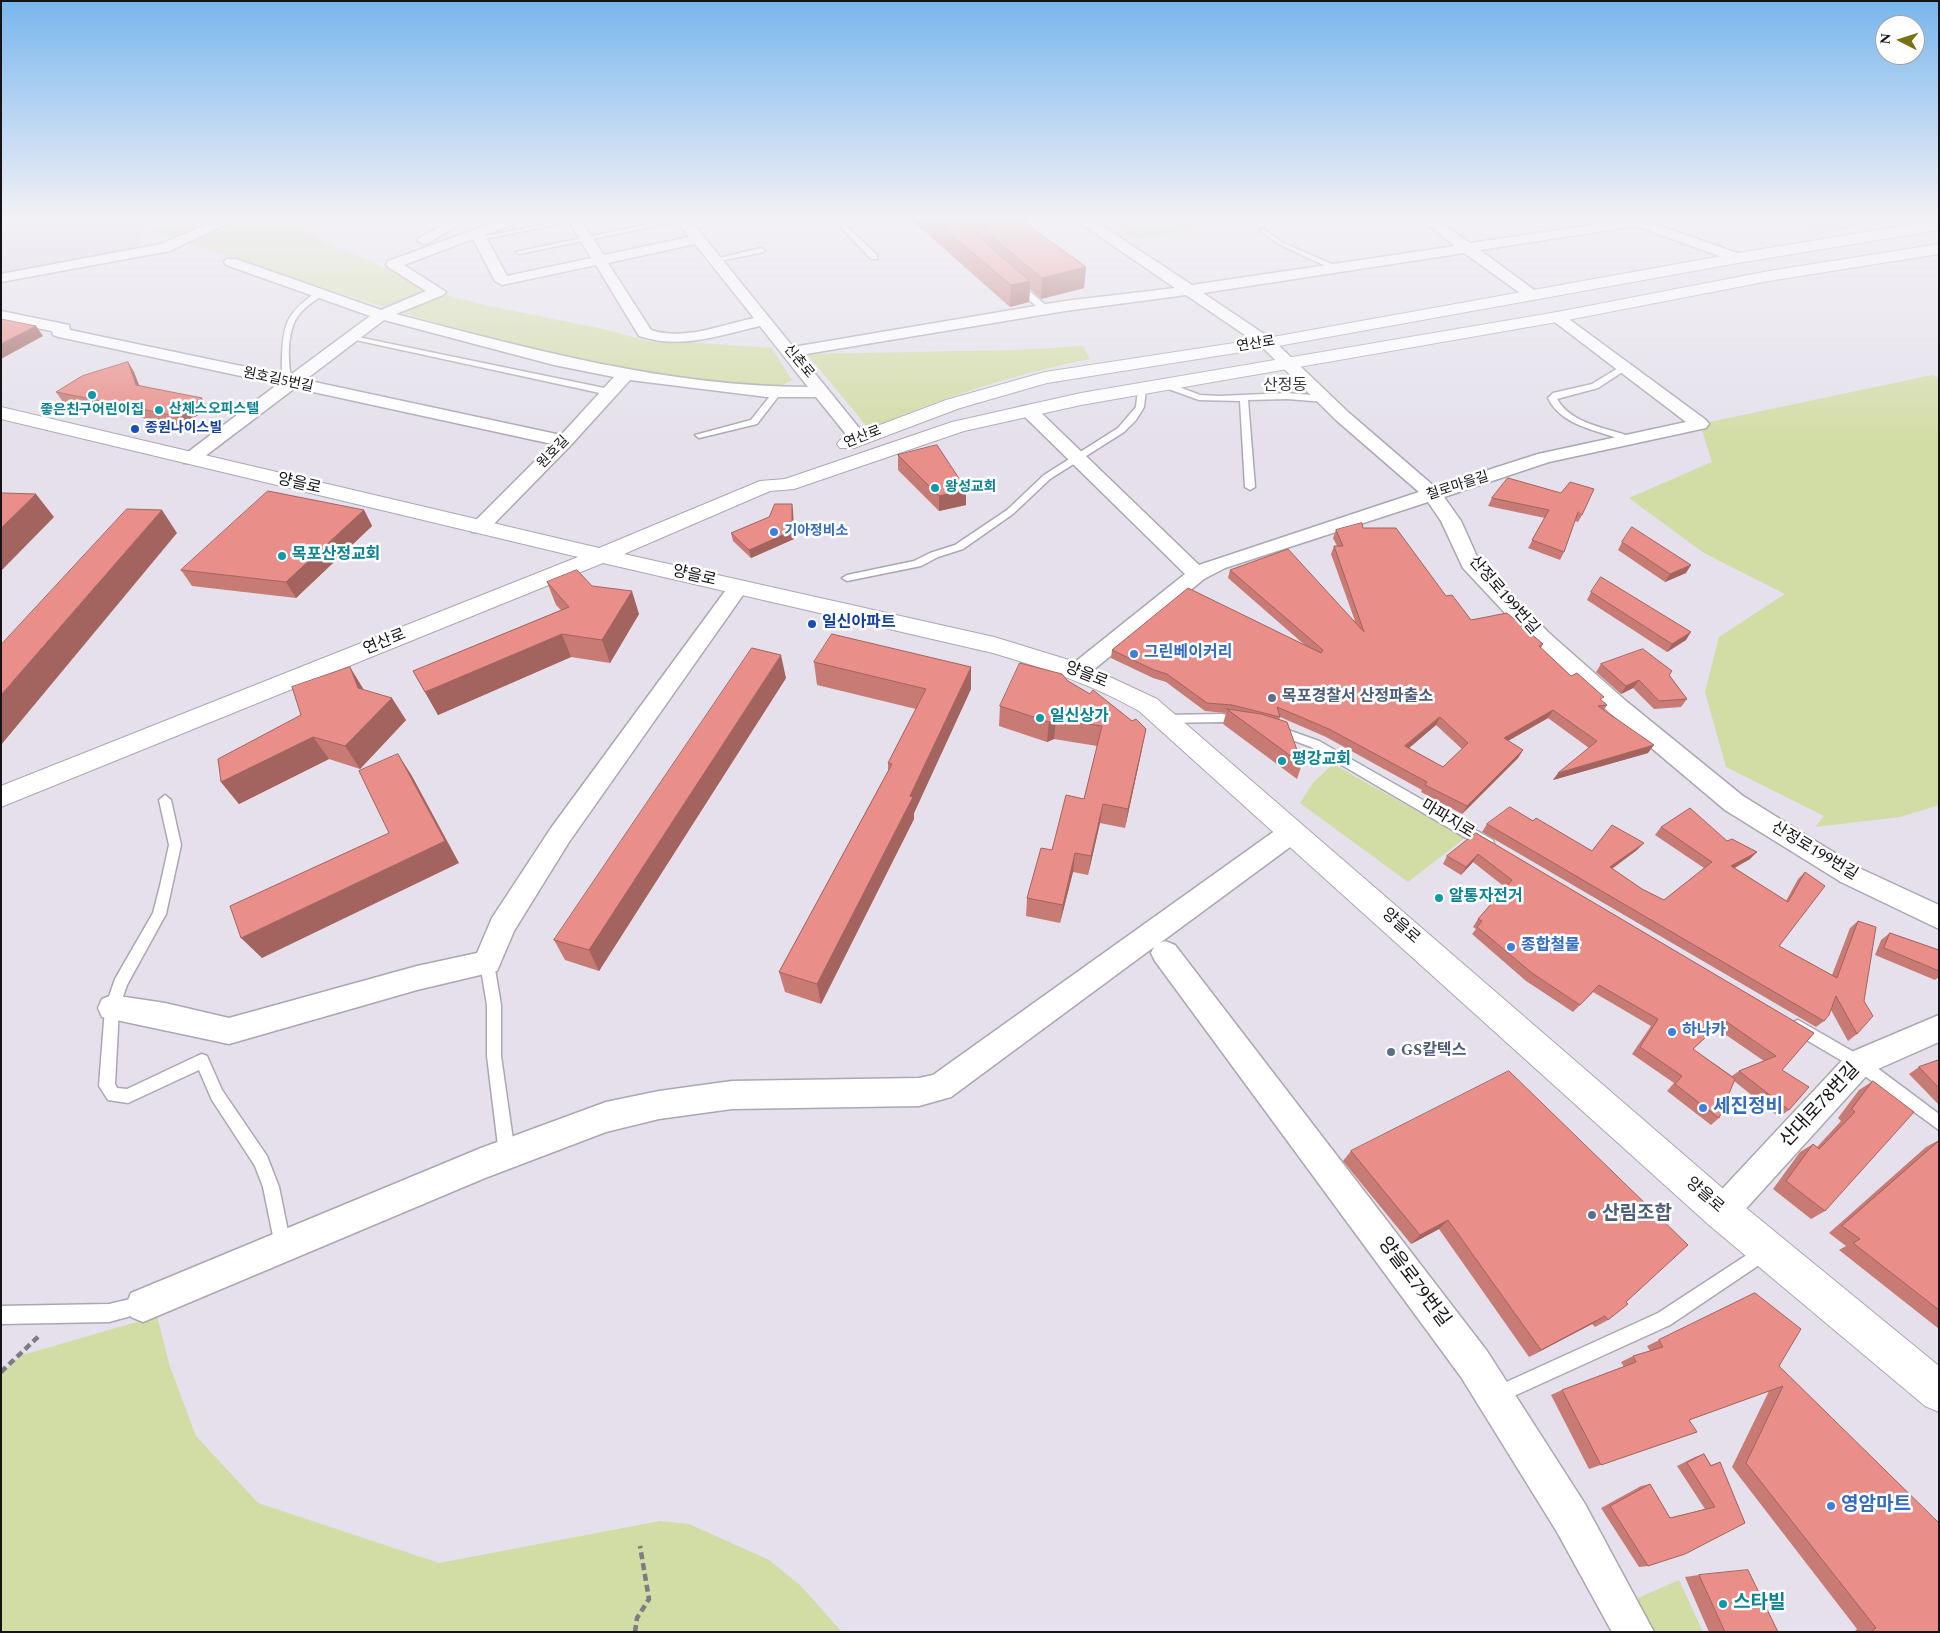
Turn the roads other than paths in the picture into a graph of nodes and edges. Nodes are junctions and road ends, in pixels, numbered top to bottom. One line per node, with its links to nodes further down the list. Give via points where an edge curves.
1 (311, 292): 11 (street)
2 (438, 292): 15 (street)
3 (620, 292): 17 (street, via 645,333 656,338 676,339)
4 (741, 292): 17 (street, 신촌로)
5 (1025, 292): 13 (lane)
6 (1174, 292): 13 (street)
7 (1194, 292): 19 (street, 산정로199번길)
8 (1528, 292): 12 (street)
9 (1548, 292): 12 (street, 연산로)
10 (1685, 292): 16 (street, 연산로)
11 (318, 295): 15 (street); 24 (lane, via 298,311 286,328)
12 (1532, 295): 19 (street, 연산로)
13 (1045, 309): 20 (street)
14 (1, 316): 24 (street, 원호길5번길)
15 (381, 316): 18 (street); 23 (street, via 554,360)
16 (1557, 317): 21 (street, 연산로); 22 (street, 철로마을길)
17 (764, 321): 20 (street, 신촌로)
18 (351, 338): 24 (street); 27 (lane)
19 (1267, 343): 21 (street, 산정로199번길); 35 (street, 연산로, via 1045,378 954,404)
20 (790, 352): 28 (street, 신촌로)
21 (1289, 364): 25 (street, 연산로); 31 (street, 산정로199번길)
22 (1626, 367): 36 (street, 철로마을길, via 1700,424); 36 (lane, via 1595,386 1552,398 1560,409 1593,429)
23 (626, 374): 27 (street, 원호길); 29 (street)
24 (288, 383): 37 (street, 원호길5번길); 41 (street)
25 (1166, 385): 26 (street, 연산로); 30 (lane, via 1198,397)
26 (1142, 389): 32 (street, 연산로); 40 (lane, via 1140,406 1133,418)
27 (609, 392): 37 (street, 원호길)
28 (823, 392): 29 (street); 35 (street, 신촌로)
29 (777, 393): 34 (lane, via 754,422)
30 (1244, 399): 31 (lane, via 1287,396); 43 (lane)
31 (1325, 399): 44 (street, 산정로199번길, via 1394,464)
32 (1028, 410): 40 (street); 42 (street, 연산로, via 959,426 787,485)
33 (1, 412): 41 (street, 양을로)
34 (698, 435)
35 (860, 439): 38 (street, 연산로)
36 (1628, 439): 44 (street, 철로마을길, via 1544,458)
37 (565, 442): 45 (street, 원호길)
38 (832, 450)
39 (814, 458): 42 (street, 연산로, via 777,473)
40 (1078, 458): 47 (street); 48 (lane, via 1047,477 1010,512 959,547 917,564)
41 (190, 459): 45 (street, 양을로)
42 (767, 485): 46 (street, 연산로)
43 (1250, 487)
44 (1433, 495): 47 (street, 철로마을길, via 1218,564); 56 (street, 산정로199번길, via 1451,520 1470,564 1541,638 1632,719 1734,803 1850,875)
45 (480, 528): 46 (street, 양을로)
46 (601, 556): 49 (street, 양을로); 52 (street, 연산로)
47 (1197, 574): 50 (street, 철로마을길)
48 (847, 578)
49 (738, 588): 50 (street, 양을로, via 994,645); 58 (street, via 560,835 502,926)
50 (1078, 671): 51 (street, 양을로, via 1123,691 1148,705)
51 (1164, 719): 54 (street, 양을로); 55 (lane, 마파지로, via 1222,718 1261,726 1315,744)
52 (1, 797)
53 (165, 800): 59 (lane, via 176,845 168,886 158,914 120,983)
54 (1292, 832): 64 (street, via 940,1087 918,1092 732,1095 695,1099 606,1117); 65 (street, 양을로)
55 (1500, 851)
56 (1939, 918)
57 (1165, 953): 71 (street, 양을로79번길, via 1474,1364)
58 (488, 962): 59 (street, via 417,978 229,1031); 64 (lane, via 494,1005 494,1056)
59 (112, 1008): 66 (lane, via 107,1086 113,1095 128,1096 202,1061 217,1095 261,1161 271,1187)
60 (1784, 1019): 62 (lane)
61 (1939, 1028): 62 (street, 산대로78번길)
62 (1859, 1063): 63 (lane); 65 (street, 산대로78번길)
63 (1939, 1123)
64 (507, 1154): 66 (street)
65 (1722, 1212): 67 (street, 양을로)
66 (284, 1246): 68 (street)
67 (1767, 1250): 70 (street, 양을로); 71 (lane, via 1664,1319)
68 (143, 1305): 69 (lane, via 110,1313)
69 (1, 1315)
70 (1939, 1392)
71 (1494, 1396): 72 (street, 양을로79번길, via 1571,1518)
72 (1634, 1632)

